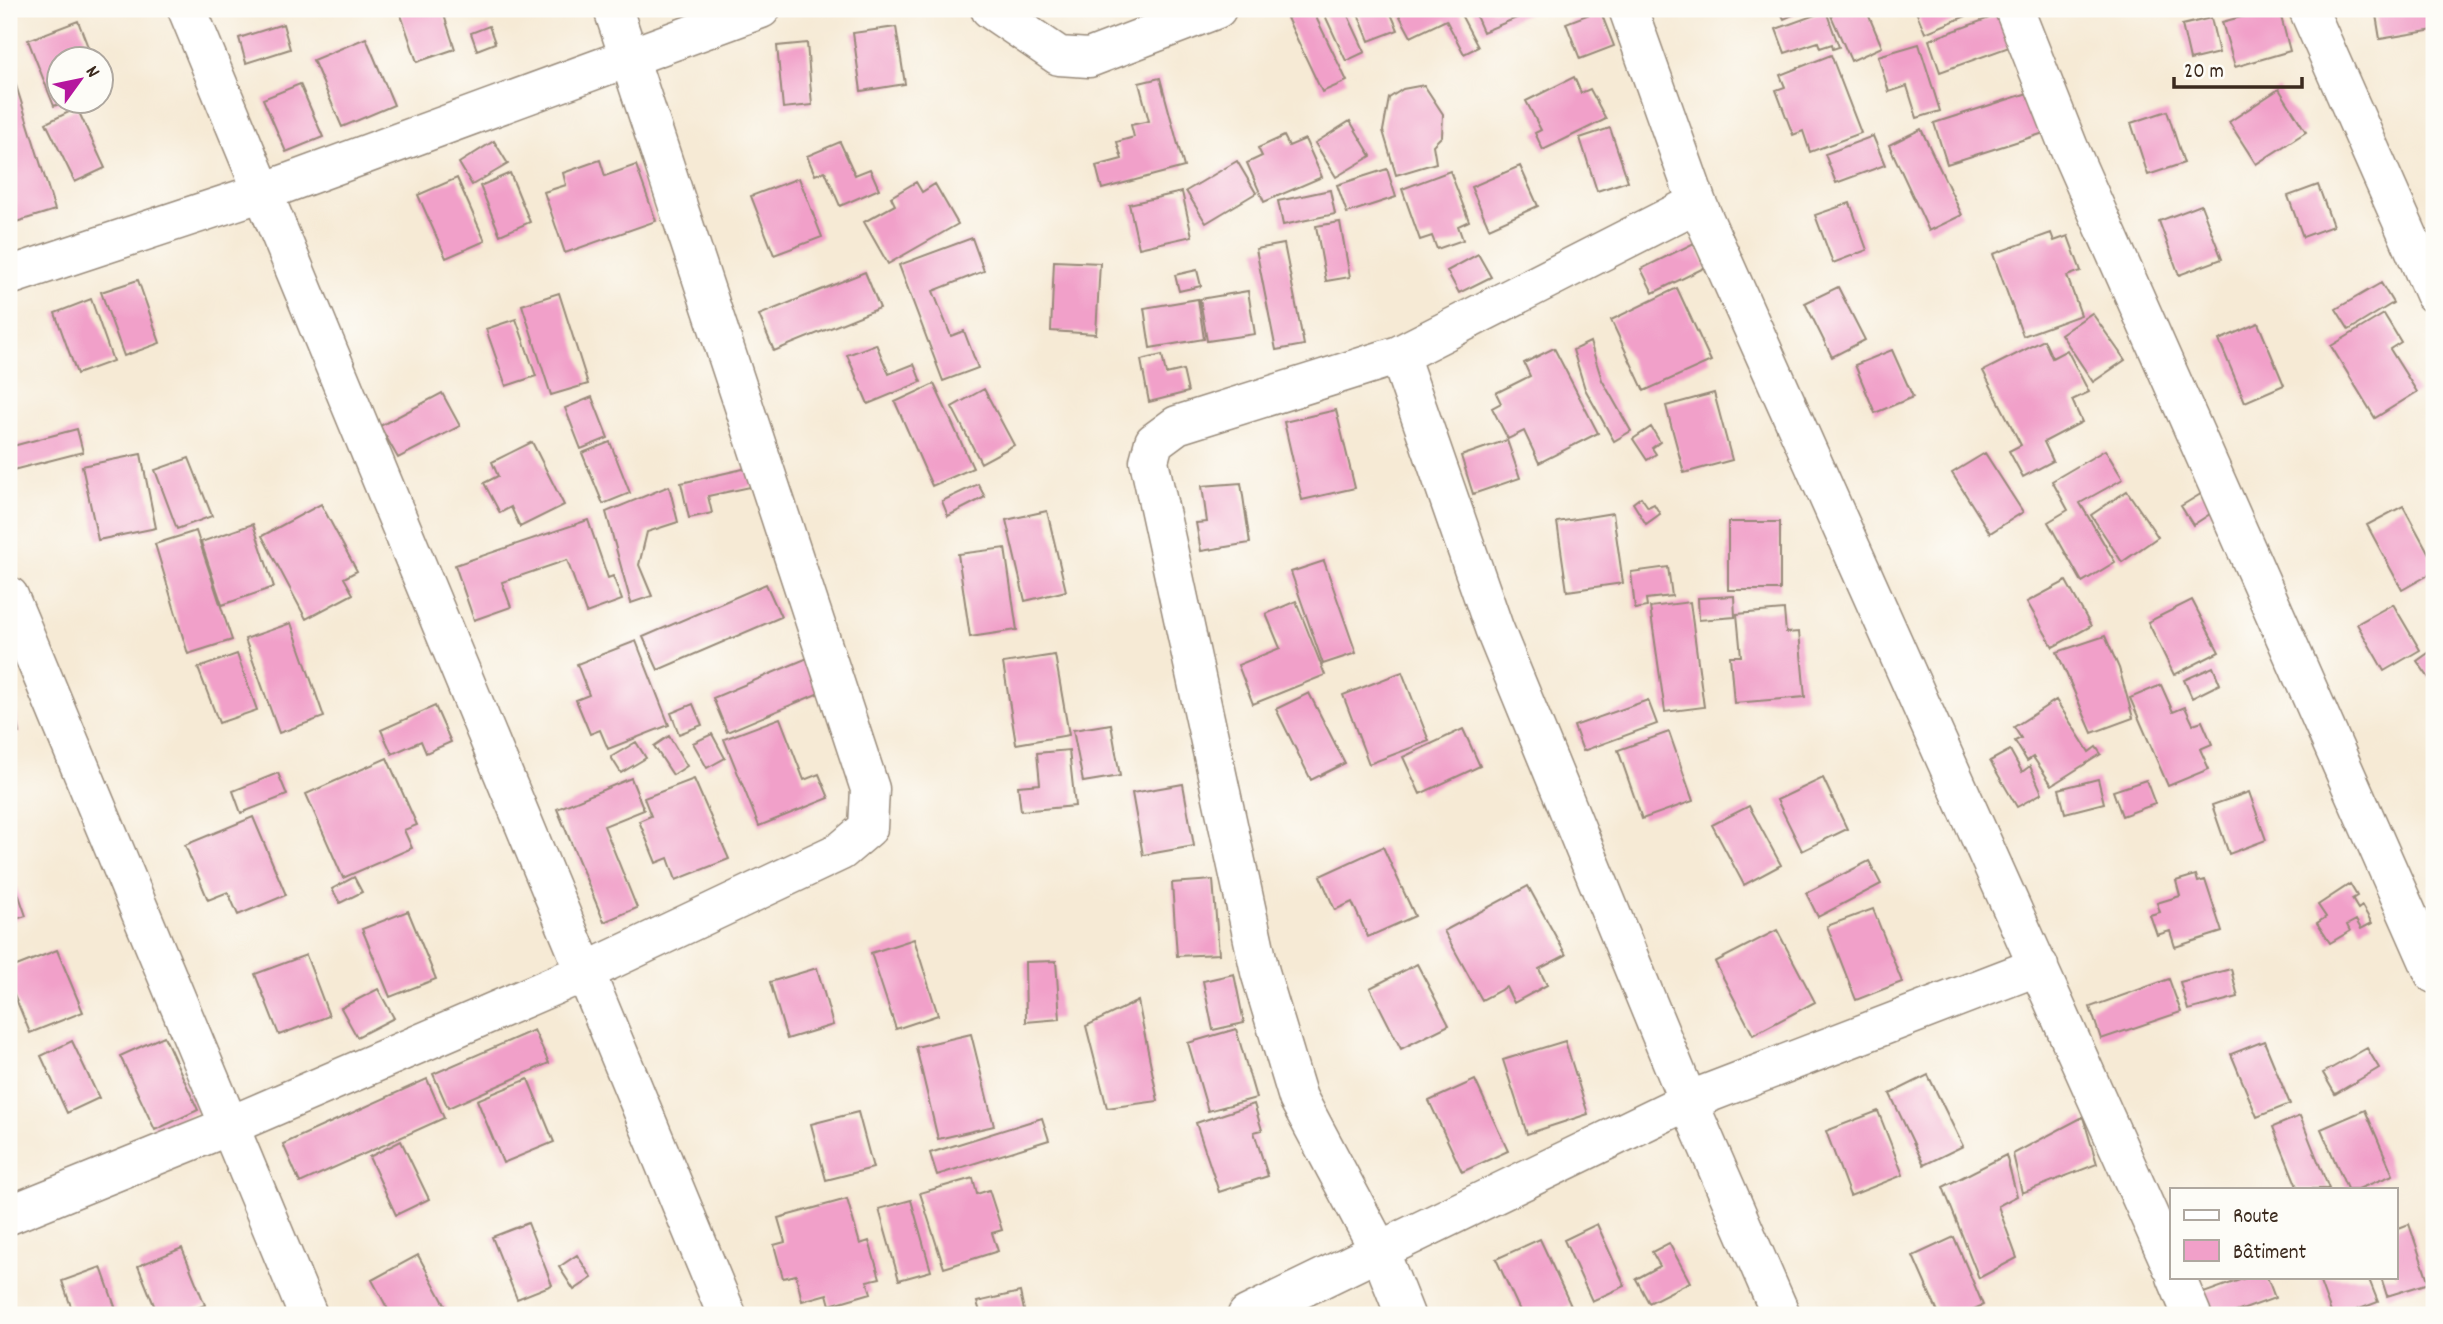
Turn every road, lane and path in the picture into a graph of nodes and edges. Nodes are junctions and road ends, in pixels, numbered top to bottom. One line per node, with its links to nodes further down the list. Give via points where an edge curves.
1 (187, 9): 10 (street)
2 (613, 9): 9 (street)
3 (761, 9): 9 (street)
4 (990, 9): 5 (street, via 1059,56 1089,58)
5 (1217, 9)
6 (1628, 9): 11 (street)
7 (2014, 9): 16 (street, via 2069,148)
8 (2308, 9): 13 (street)
9 (629, 58): 10 (street); 18 (street, via 870,789 868,828 841,851)
10 (263, 192): 12 (street); 18 (street)
11 (1697, 203): 14 (street); 17 (street)
12 (9, 276)
13 (2434, 294)
14 (1399, 355): 20 (street, via 1494,628); 23 (street, via 1177,425 1154,442 1149,461 1260,972 1298,1098)
15 (9, 596): 21 (street)
16 (2424, 925): 19 (street)
17 (2039, 966): 20 (street); 24 (street)
18 (583, 973): 21 (street); 27 (street)
19 (2434, 974)
20 (1688, 1101): 23 (street); 30 (street)
21 (229, 1126): 22 (street); 26 (street)
22 (9, 1215)
23 (1380, 1252): 28 (street); 29 (street)
24 (2170, 1262)
25 (2176, 1278): 31 (street)
26 (308, 1315)
27 (727, 1315)
28 (1247, 1315)
29 (1405, 1315)
30 (1782, 1315)
31 (2192, 1315)

